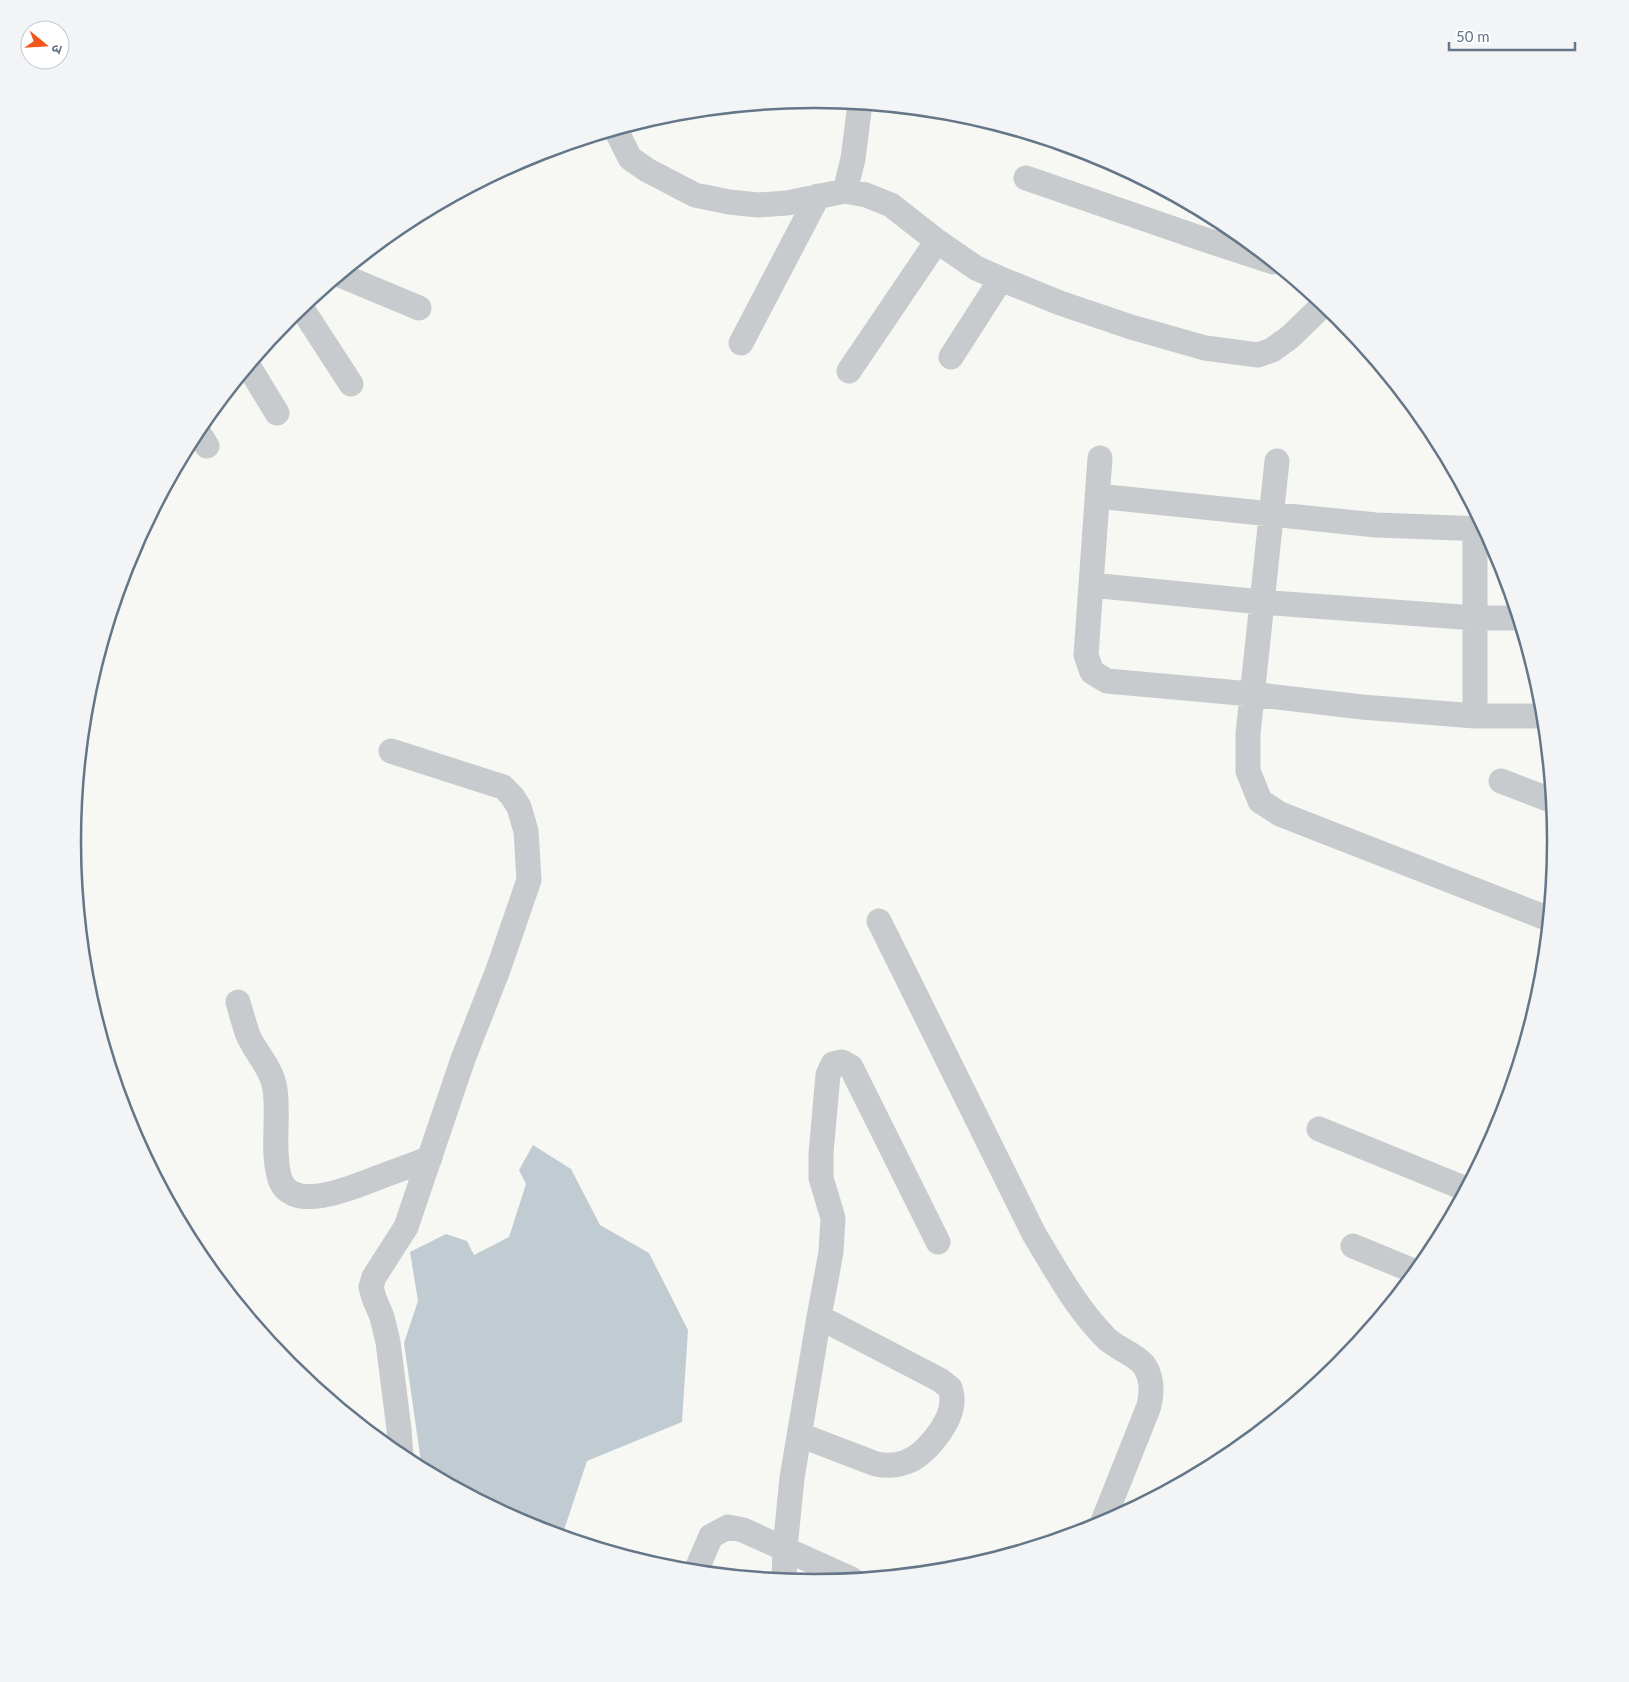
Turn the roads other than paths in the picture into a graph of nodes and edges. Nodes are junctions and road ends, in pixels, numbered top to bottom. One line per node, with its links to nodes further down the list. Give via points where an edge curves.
1 (859, 109): 4 (street, via 853,159)
2 (618, 135): 5 (street, via 630,158 646,170 695,195 758,205)
3 (1026, 178): 7 (street)
4 (844, 191): 5 (street); 6 (street, via 891,205)
5 (818, 196): 13 (street)
6 (938, 241): 9 (street, via 976,268); 15 (street)
7 (1259, 257)
8 (346, 277): 10 (street)
9 (1001, 279): 11 (street, via 1131,327 1205,348 1258,355 1272,350 1290,337); 14 (street)
10 (419, 308)
11 (1319, 309)
12 (305, 314): 17 (street)
13 (741, 343)
14 (950, 357)
15 (849, 371)
16 (251, 372): 18 (street)
17 (350, 384)
18 (277, 413)
19 (1100, 458): 21 (street)
20 (1277, 461): 22 (street)
21 (1098, 496): 22 (street); 25 (street)
22 (1272, 514): 23 (street, via 1376,526); 26 (street)
23 (1478, 529)
24 (1480, 534): 27 (street)
25 (1091, 585): 26 (street); 29 (street, via 1086,655 1092,672 1107,682)
26 (1261, 602): 27 (street); 29 (street)
27 (1475, 618): 28 (street); 30 (street)
28 (1513, 618)
29 (1251, 694): 30 (street); 35 (street, via 1248,771 1260,801 1280,814)
30 (1475, 716): 31 (street)
31 (1537, 716)
32 (391, 752): 39 (street, via 503,787 519,807 526,831 529,880)
33 (1501, 781): 34 (street)
34 (1546, 798)
35 (1543, 917)
36 (879, 921): 47 (street, via 1034,1234 1087,1316 1106,1339 1144,1365 1149,1378 1152,1392 1149,1406)
37 (238, 1002): 39 (street, via 248,1036 268,1067 275,1088 276,1160 283,1187 294,1195 334,1194)
38 (1319, 1130): 40 (street)
39 (430, 1158): 46 (street, via 406,1227 374,1276 371,1287 388,1342)
40 (1461, 1187)
41 (938, 1242): 44 (street, via 851,1067 842,1062 833,1064 828,1075 821,1178 833,1218 831,1252)
42 (1353, 1246): 43 (street)
43 (1409, 1269)
44 (819, 1317): 45 (street); 45 (street, via 940,1380 950,1388 952,1401 940,1431 923,1452 906,1462 888,1466 876,1464)
45 (800, 1435): 48 (street)
46 (400, 1446)
47 (1106, 1513)
48 (785, 1548): 49 (street, via 728,1527 712,1536); 50 (street); 51 (street)
49 (698, 1564)
50 (784, 1573)
51 (840, 1573)

